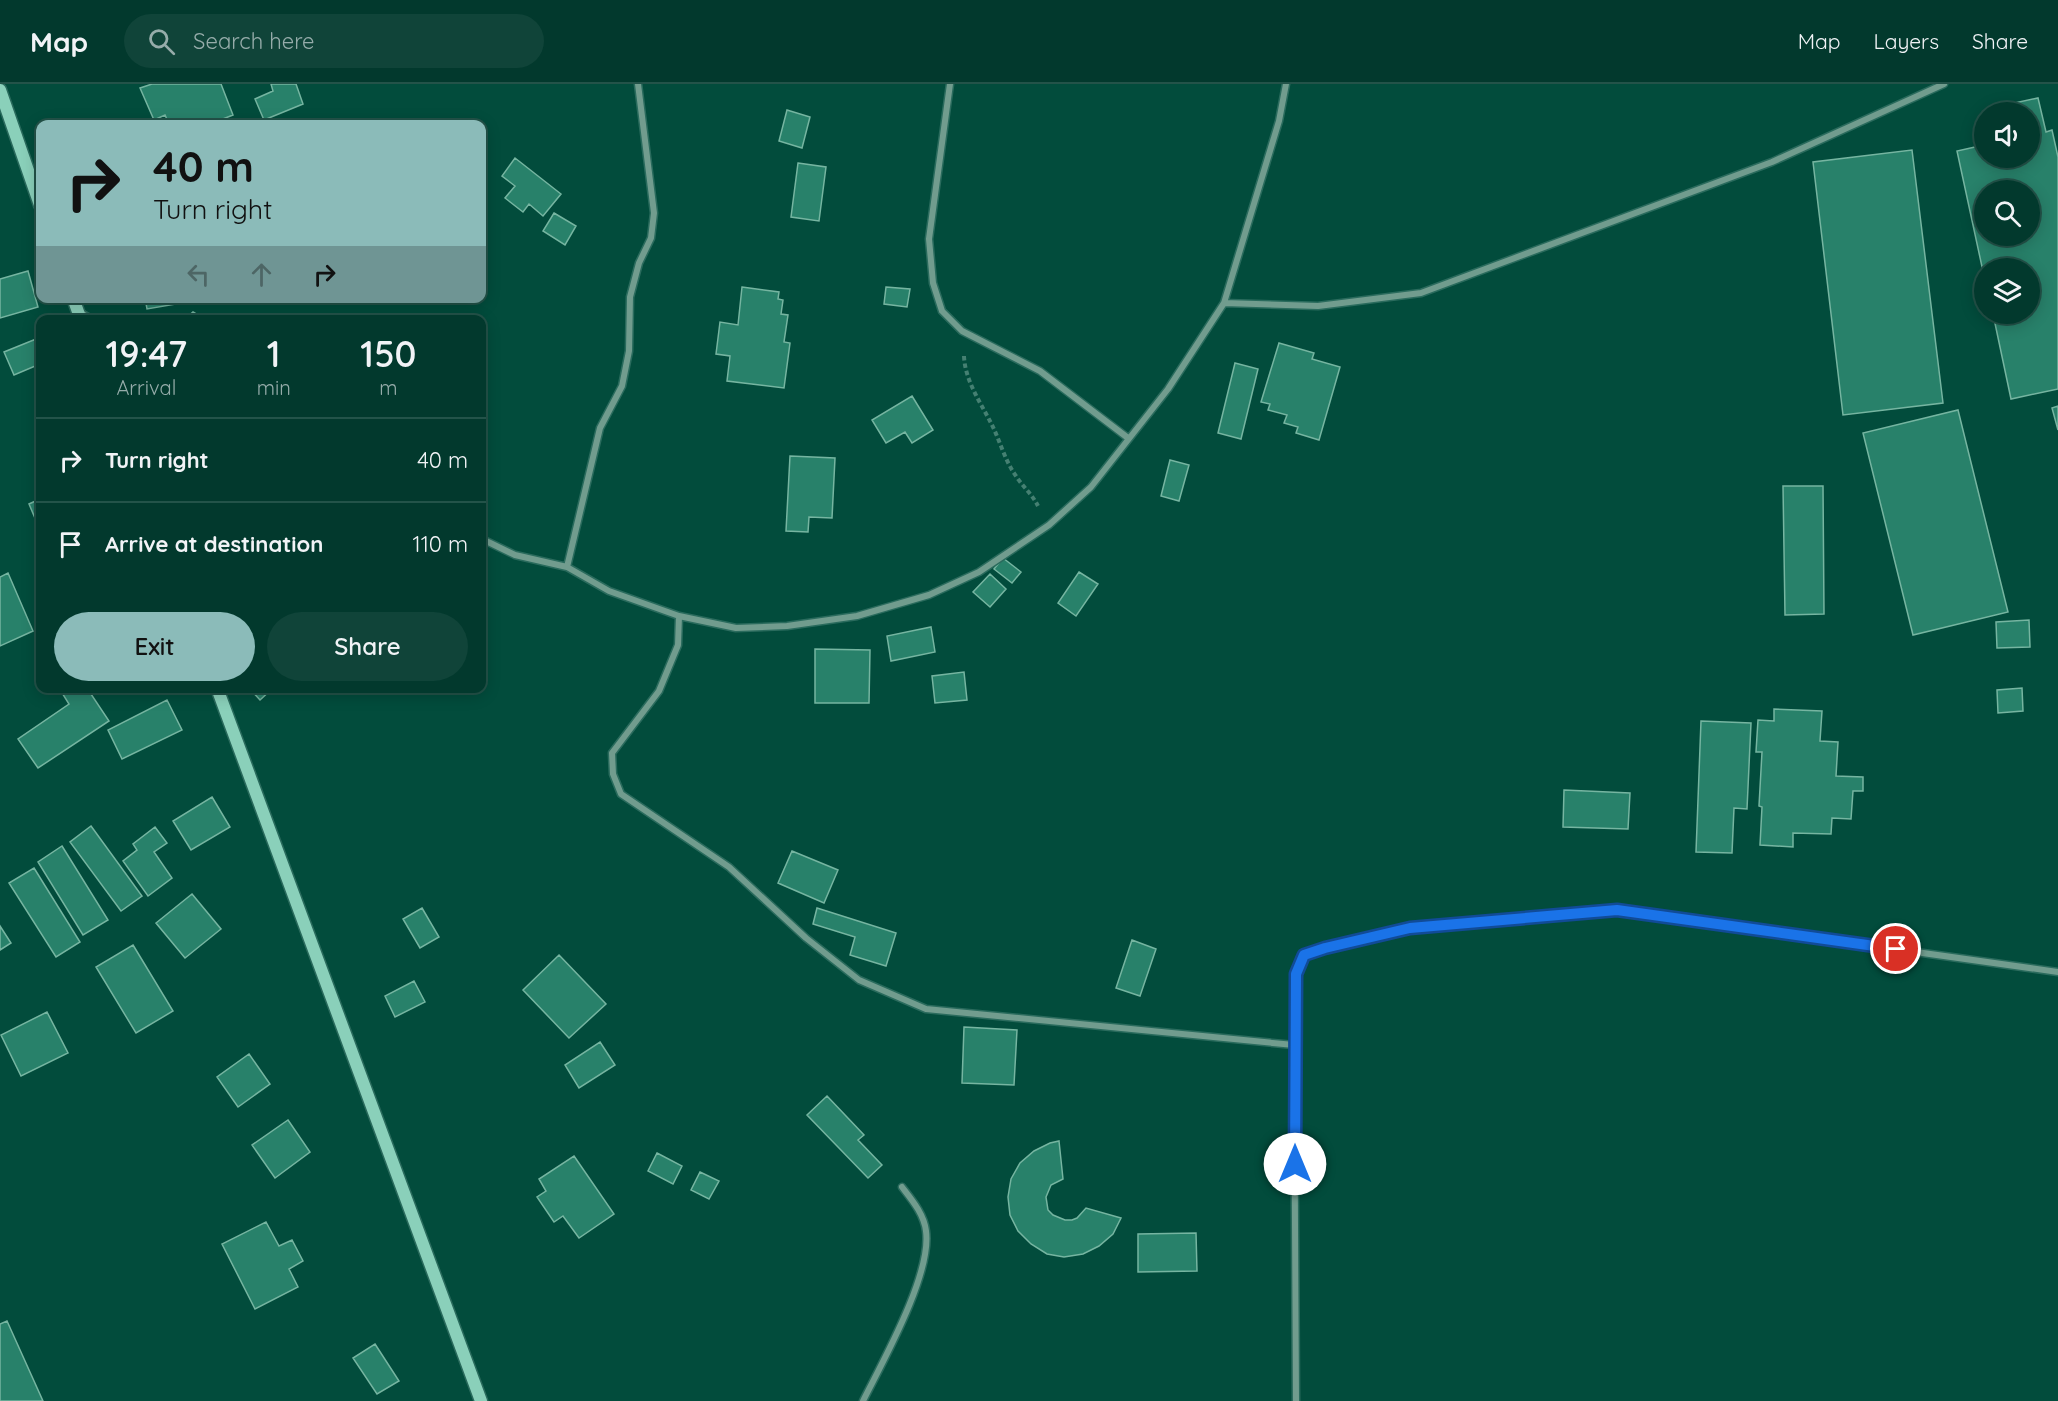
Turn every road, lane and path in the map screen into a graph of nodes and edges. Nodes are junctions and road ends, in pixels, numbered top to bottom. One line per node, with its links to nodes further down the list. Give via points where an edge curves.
1 (638, 84): 12 (street, via 654,213 651,238 630,297 622,386 600,428)
2 (950, 84): 8 (street, via 929,240 933,283 942,311)
3 (1286, 84): 7 (street, via 1279,121)
4 (1944, 84): 7 (street, via 1772,162 1421,293 1318,306)
5 (0, 90): 6 (street)
6 (36, 194)
7 (1224, 303): 9 (street, via 1168,389)
8 (962, 331): 9 (street, via 1040,371); 10 (path, via 964,367 975,394 1015,476 1031,492)
9 (1128, 438): 10 (street, via 1090,487)
10 (1048, 525): 13 (street, via 979,572 948,587 857,616 736,628)
11 (486, 541): 12 (street, via 515,555)
12 (567, 567): 13 (street, via 609,591)
13 (679, 616): 16 (street, via 678,645 659,691 612,753 613,774 621,794 729,867 806,938 859,980 926,1009)
14 (220, 693): 18 (street)
15 (2058, 972): 16 (street, via 1617,910 1410,928 1304,955 1296,974)
16 (1294, 1045): 20 (street)
17 (902, 1187): 19 (street, via 919,1209 926,1230 926,1259 915,1292)
18 (481, 1401)
19 (863, 1401)
20 (1296, 1401)

